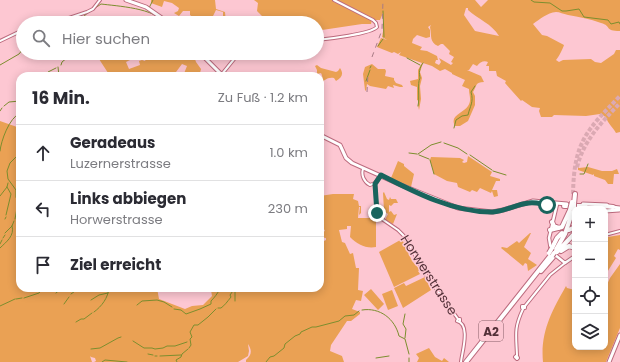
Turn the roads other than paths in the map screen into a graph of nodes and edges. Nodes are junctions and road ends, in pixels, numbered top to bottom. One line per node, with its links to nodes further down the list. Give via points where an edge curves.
1 (100, 0): 4 (street, via 93,9)
2 (126, 0): 5 (main road, via 146,7)
3 (334, 0): 7 (street, via 373,20 376,28 363,33)
4 (75, 16)
5 (159, 16)
6 (16, 33): 8 (street)
7 (324, 40)
8 (0, 41)
9 (207, 60): 11 (main road)
10 (234, 60): 12 (street)
11 (220, 72)
12 (225, 72)
13 (324, 137): 14 (main road, via 342,147 348,160)
14 (364, 168): 15 (main road); 16 (street, via 362,173 366,181)
15 (381, 175): 16 (street); 18 (main road, via 458,208 496,211)
16 (374, 185): 40 (street, Horwerstrasse, via 376,217 405,237 424,272 460,319 465,332)
17 (574, 194): 21 (highway, A2)
18 (530, 203): 19 (main road); 19 (main road, via 539,201)
19 (557, 204): 20 (main road); 24 (main road, via 604,204); 25 (main road)
20 (564, 206): 22 (highway); 23 (main road)
21 (572, 206)
22 (572, 207): 26 (highway); 35 (highway, A2, via 567,230)
23 (572, 207)
24 (617, 208)
25 (551, 223): 26 (highway, via 556,227); 28 (main road); 30 (highway, via 554,228)
26 (563, 225): 30 (highway)
27 (572, 228): 29 (highway)
28 (550, 230): 30 (highway); 37 (main road, via 550,247 556,257)
29 (568, 230)
30 (561, 231): 35 (highway)
31 (620, 231): 32 (street)
32 (608, 233)
33 (572, 236): 35 (highway)
34 (572, 246): 35 (highway)
35 (553, 254): 41 (highway, A2)
36 (572, 258): 37 (main road)
37 (565, 263): 39 (street, via 550,276 525,306 522,306 516,330)
38 (620, 335): 42 (main road)
39 (516, 361)
40 (461, 362)
41 (468, 362)
42 (609, 362)

